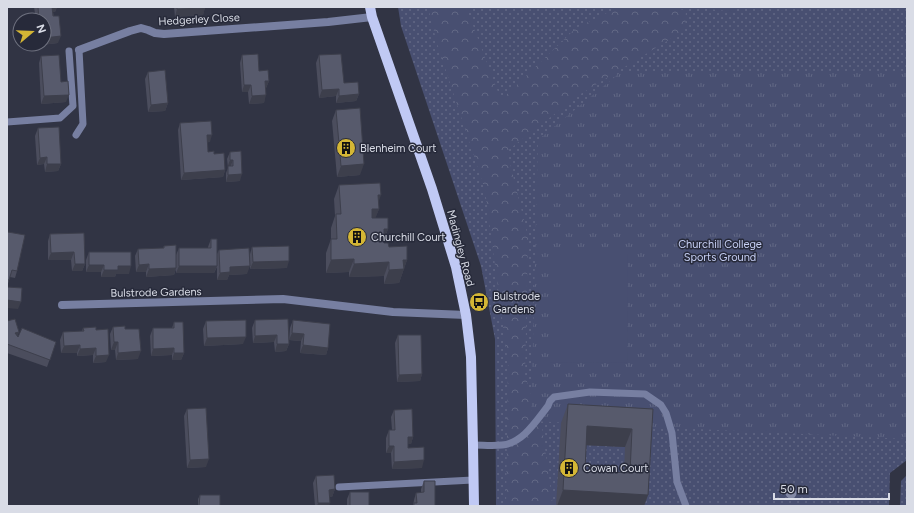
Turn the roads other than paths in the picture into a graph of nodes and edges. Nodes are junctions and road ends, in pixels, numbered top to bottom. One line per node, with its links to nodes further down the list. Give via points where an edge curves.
1 (370, 7): 2 (main road, Madingley Road)
2 (372, 17): 3 (street, Hedgerley Close, via 164,34 140,28); 8 (main road, Madingley Road, via 441,218 456,267)
3 (79, 50): 6 (lane, via 83,124)
4 (69, 51): 5 (lane, via 73,106 60,118)
5 (7, 122)
6 (76, 135)
7 (62, 305): 8 (street, Bulstrode Gardens, via 283,300 393,312)
8 (466, 315): 9 (main road, Madingley Road, via 471,357)
9 (473, 445): 10 (main road, Madingley Road); 13 (lane, via 503,445 514,442 528,432 554,397 590,392 645,394 661,405 666,413 672,433 677,482)
10 (473, 480): 11 (lane); 12 (main road, Madingley Road)
11 (339, 487)
12 (474, 506)
13 (686, 506)

